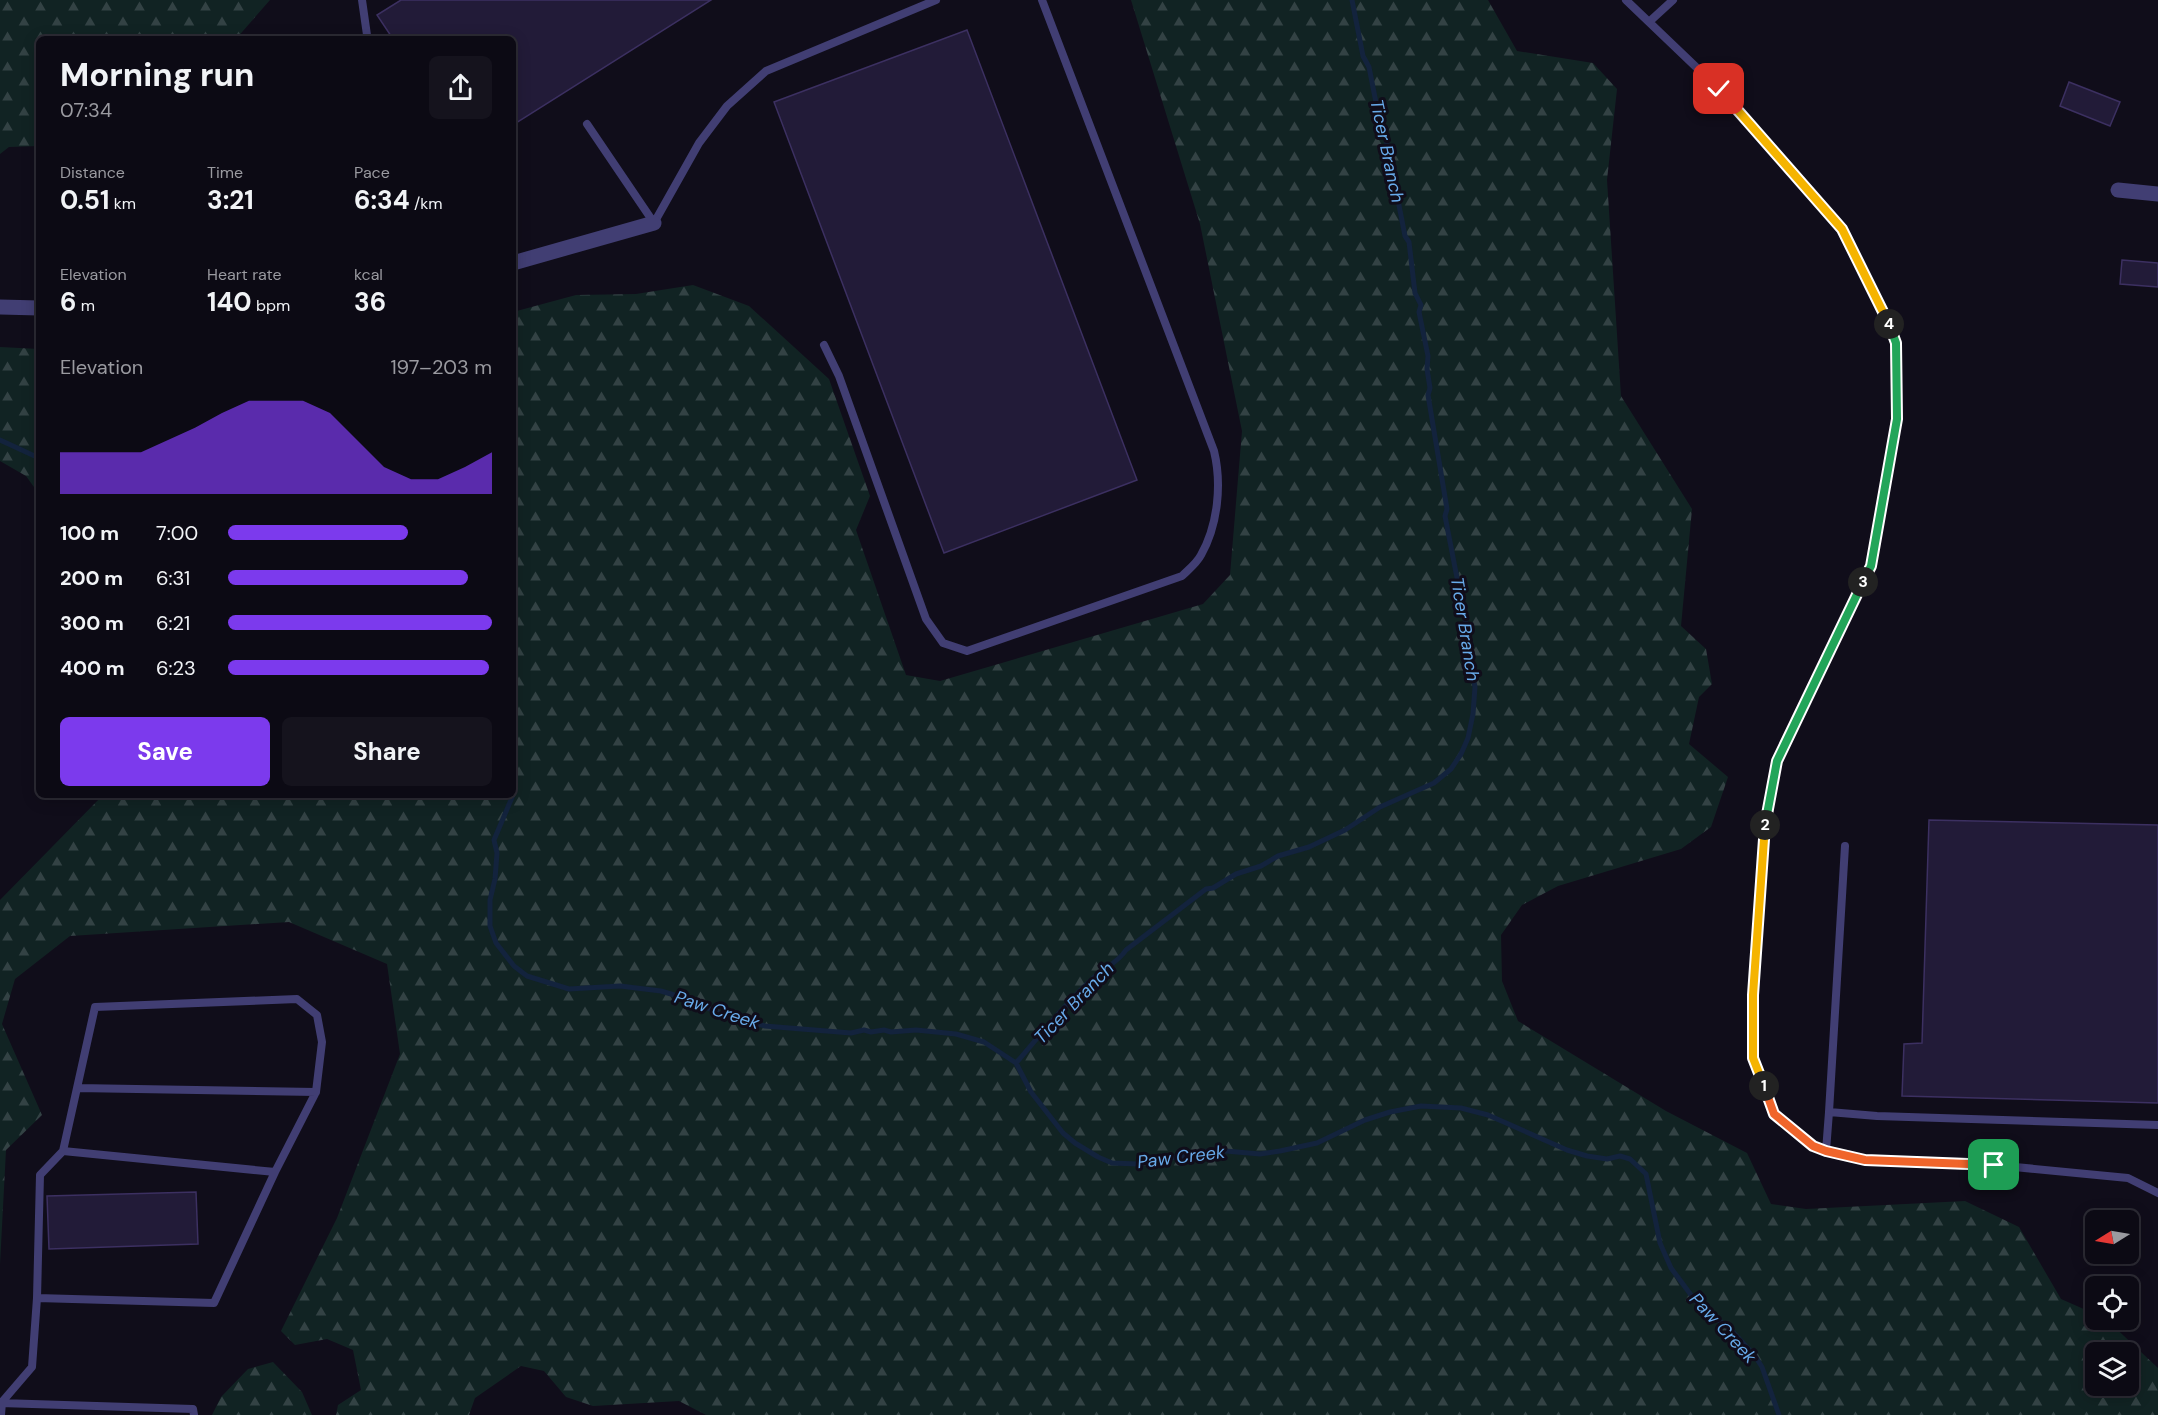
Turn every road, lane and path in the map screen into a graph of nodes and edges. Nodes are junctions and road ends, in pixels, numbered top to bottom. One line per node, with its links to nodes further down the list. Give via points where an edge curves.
1 (362, 0): 7 (lane)
2 (936, 0): 11 (lane, via 766,71 727,106 699,143)
3 (1042, 0): 15 (lane, via 1214,450 1219,471 1215,518 1201,556 1182,576 967,651 943,643 926,619 839,376)
4 (1626, 0): 6 (lane)
5 (1673, 0): 6 (lane)
6 (1649, 22): 22 (lane, via 1719,89 1842,229 1896,343 1897,419 1871,566 1777,761 1763,834 1753,1058 1774,1114 1813,1146)
7 (368, 36)
8 (587, 124): 11 (lane)
9 (2118, 190): 10 (street)
10 (2158, 194)
11 (654, 223): 12 (street)
12 (516, 262)
13 (0, 307): 14 (street)
14 (36, 308)
15 (824, 345)
16 (1845, 846): 19 (lane)
17 (77, 1088): 18 (lane); 18 (lane, via 95,1006 297,999 317,1016 322,1042); 21 (lane)
18 (316, 1092): 23 (lane)
19 (1829, 1112): 20 (lane); 22 (lane)
20 (2158, 1125)
21 (63, 1151): 23 (lane); 25 (lane, via 40,1175)
22 (1826, 1151): 24 (lane, via 1865,1160 1994,1165 2128,1178)
23 (275, 1172): 25 (lane, via 214,1303)
24 (2158, 1193)
25 (37, 1298): 26 (lane, via 32,1367)
26 (1, 1402): 27 (lane); 28 (lane, via 193,1409)
27 (1, 1415)
28 (194, 1415)

